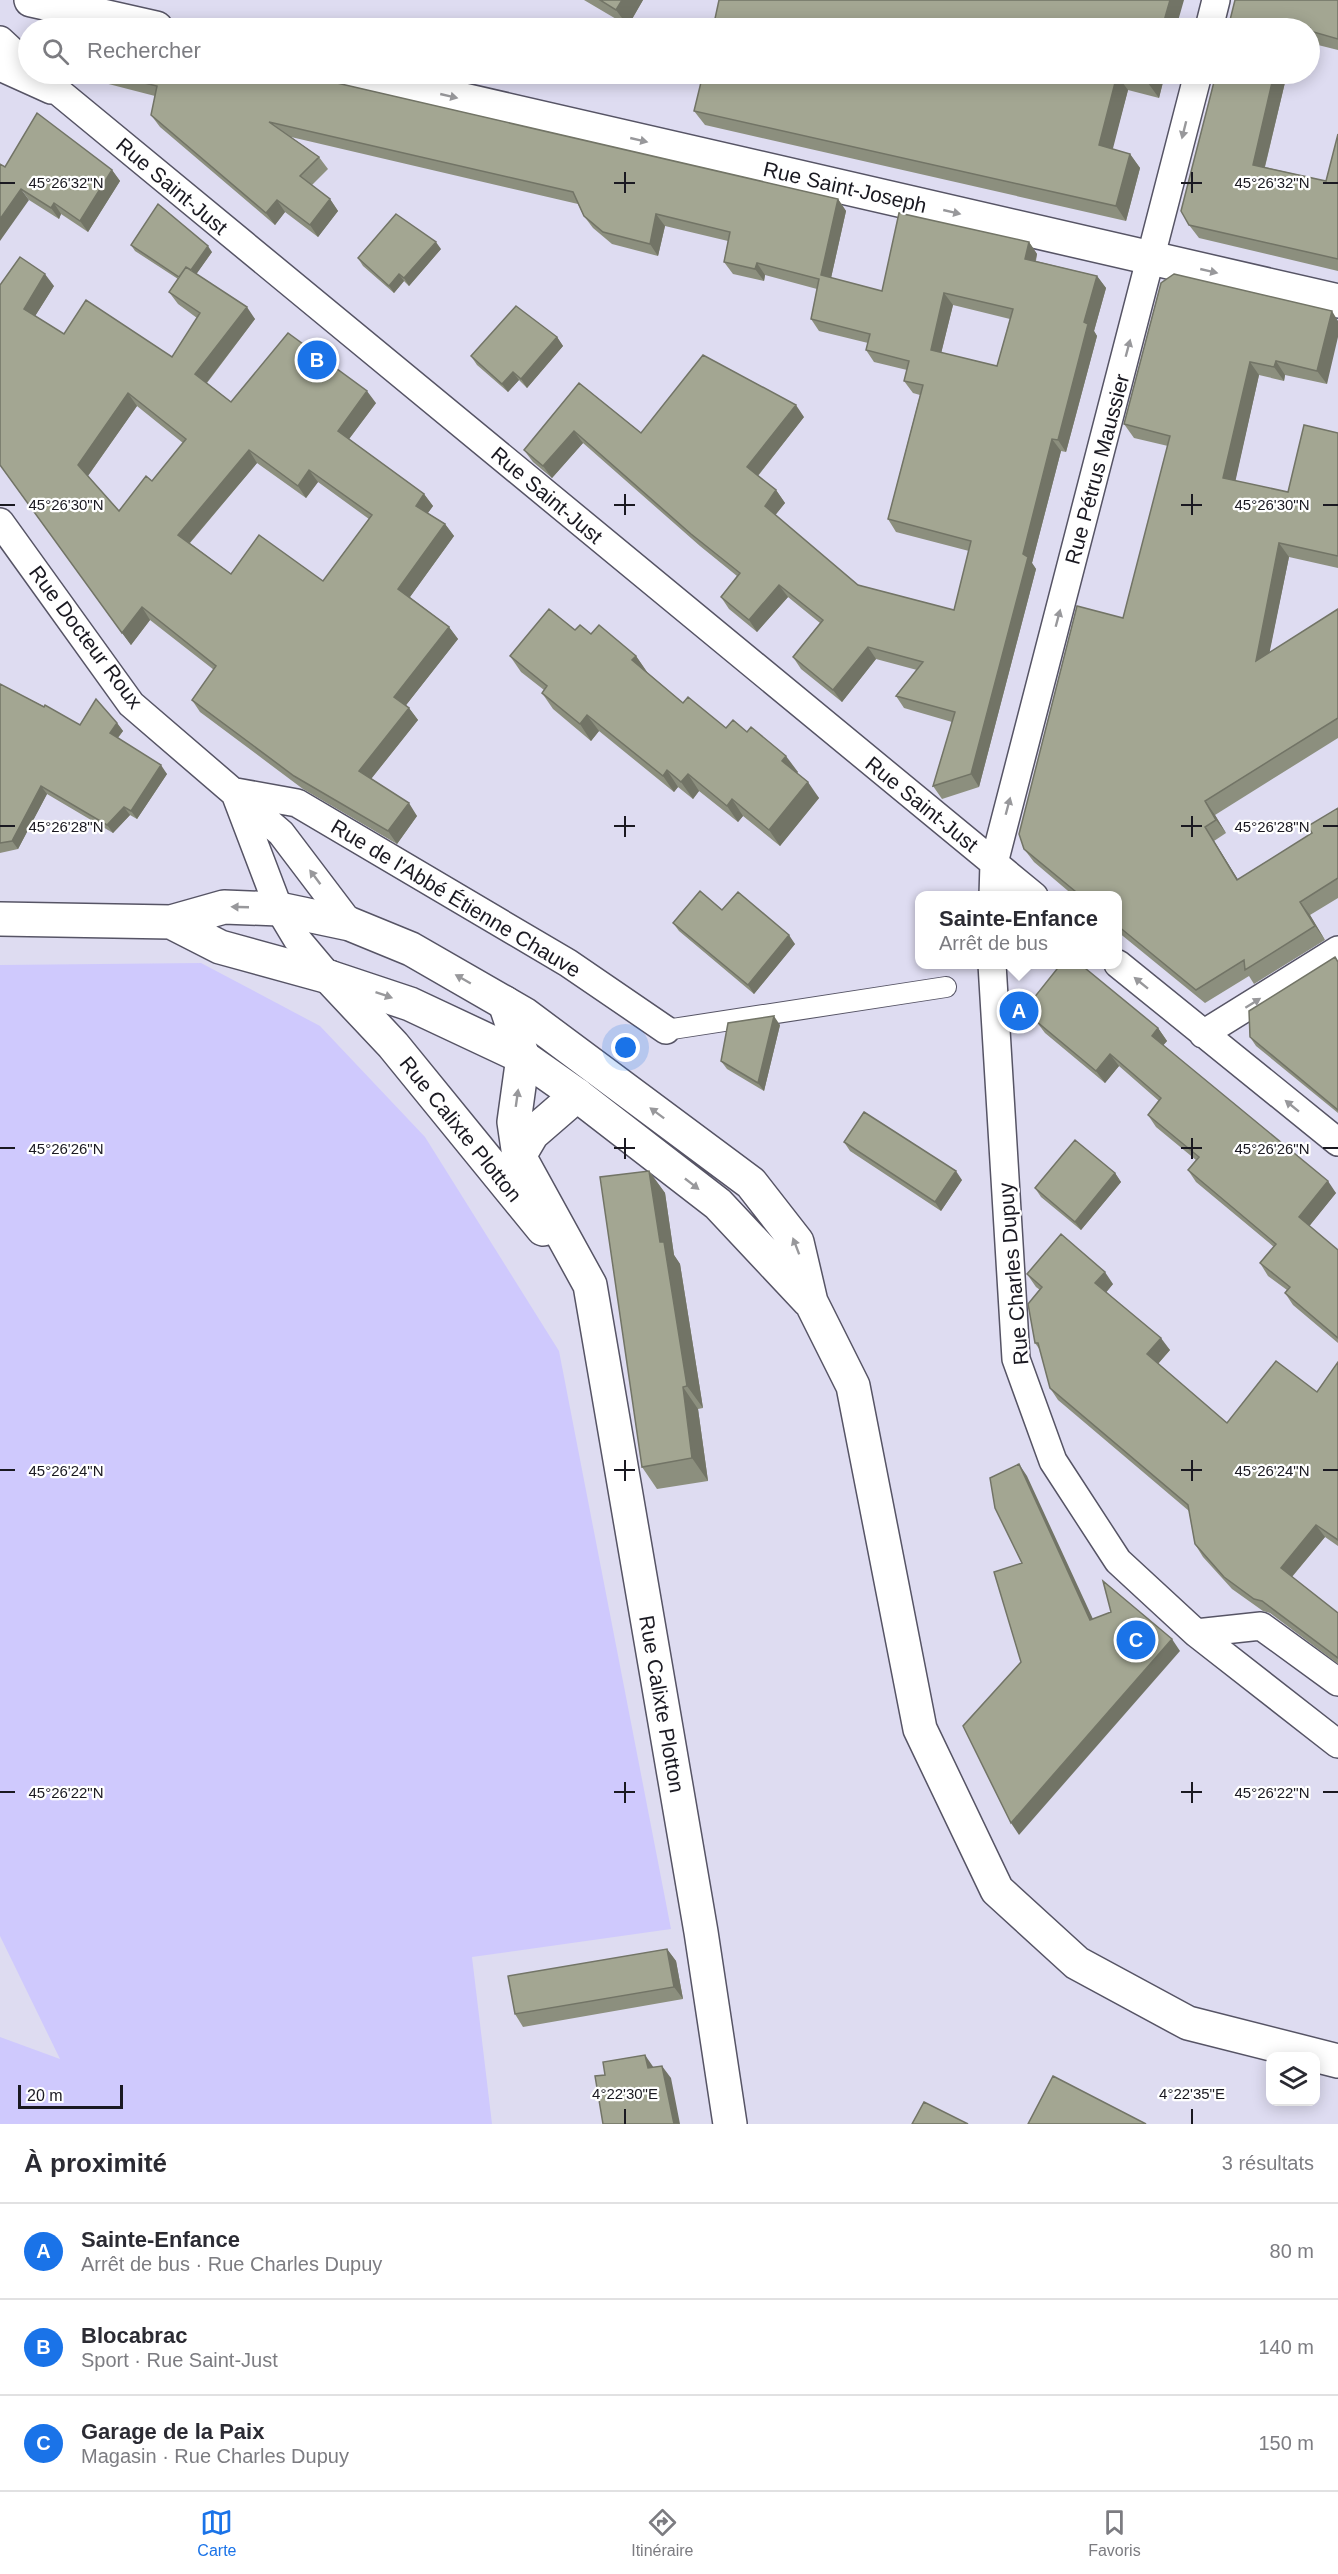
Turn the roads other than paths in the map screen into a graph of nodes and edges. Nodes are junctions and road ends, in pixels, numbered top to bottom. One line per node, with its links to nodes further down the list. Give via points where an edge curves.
1 (32, 0): 3 (main road)
2 (1216, 0): 4 (street)
3 (112, 18)
4 (1212, 18)
5 (0, 40): 6 (street)
6 (18, 57)
7 (0, 67): 8 (street, Rue Saint-Just)
8 (18, 75)
9 (38, 84): 13 (street, Rue Saint-Just)
10 (49, 84): 13 (street, Rue Saint-Just)
11 (395, 84): 14 (main road, Rue Saint-Joseph, one-way to 14)
12 (1196, 84): 14 (street, Rue Pétrus Maussier, one-way to 14)
13 (61, 94): 18 (street, Rue Saint-Just)
14 (1152, 258): 15 (main road, Rue Saint-Joseph, one-way to 15); 18 (street, Rue Pétrus Maussier, one-way to 14)
15 (1338, 301)
16 (0, 522): 17 (street, Rue Docteur Roux, via 131,704)
17 (235, 792): 21 (street, Rue Docteur Roux); 24 (street, Rue Docteur Roux, one-way to 17, via 281,833); 31 (street, Rue de l'Abbé Étienne Chauve, via 297,803 568,963)
18 (994, 863): 19 (street); 20 (street, Rue Saint-Just)
19 (993, 891)
20 (1028, 891)
21 (279, 909): 23 (main road, one-way to 23, via 224,906); 24 (main road); 28 (street, Rue Docteur Roux, via 297,939)
22 (0, 919): 23 (main road)
23 (171, 922): 28 (main road, via 220,947)
24 (350, 924): 30 (main road, one-way to 24, via 411,949)
25 (1338, 950): 32 (street, one-way to 25)
26 (1122, 967): 32 (street, one-way to 26)
27 (992, 969): 39 (street, Rue Charles Dupuy, via 1016,1359 1053,1461 1118,1561)
28 (329, 977): 33 (main road, one-way to 33, via 410,1004); 37 (main road, Rue Calixte Plotton, via 393,1045)
29 (946, 987): 31 (street)
30 (505, 1003): 33 (main road, Rue Calixte Plotton); 38 (main road, one-way to 30, via 797,1242 751,1183)
31 (666, 1030)
32 (1203, 1034): 35 (street, one-way to 32)
33 (523, 1057): 34 (main road); 36 (main road, Rue Calixte Plotton, one-way to 33, via 514,1122)
34 (577, 1095): 36 (main road, Rue Calixte Plotton, via 532,1134); 38 (main road, one-way to 38, via 718,1204)
35 (1338, 1142)
36 (519, 1156): 37 (main road, Rue Calixte Plotton)
37 (590, 1286): 43 (main road, Rue Calixte Plotton, via 699,1920)
38 (811, 1302): 42 (main road, via 853,1386 920,1729 997,1890 1077,1963 1188,2023)
39 (1196, 1633): 40 (street, via 1261,1626); 41 (street, Rue Charles Dupuy)
40 (1338, 1682)
41 (1338, 1744)
42 (1338, 2061)
43 (730, 2124)

